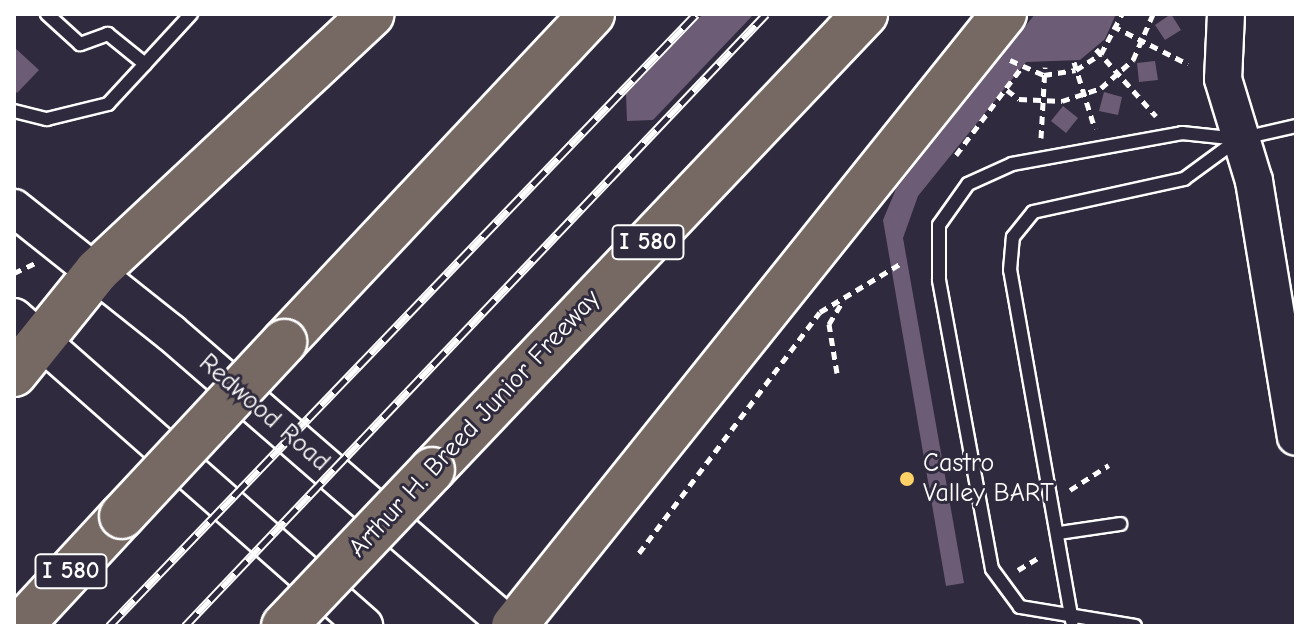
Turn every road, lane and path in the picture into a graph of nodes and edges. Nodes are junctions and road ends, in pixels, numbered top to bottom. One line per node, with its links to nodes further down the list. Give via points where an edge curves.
1 (47, 14): 17 (lane, via 80,44 108,34)
2 (191, 14): 17 (lane)
3 (372, 14): 37 (highway)
4 (592, 14): 49 (highway, I 580, bridge)
5 (865, 14): 50 (highway, Arthur H. Breed Junior Freeway / I 580, bridge)
6 (1004, 14): 52 (highway)
7 (1122, 14): 11 (path)
8 (1153, 14): 12 (path)
9 (1226, 14): 32 (main road, via 1223,79)
10 (1113, 26): 11 (path)
11 (1120, 29): 12 (path); 14 (path)
12 (1142, 39): 18 (path); 22 (path)
13 (1096, 49): 14 (path)
14 (1101, 54): 21 (path); 22 (path)
15 (1009, 59): 20 (path)
16 (1074, 62): 21 (path)
17 (145, 64): 27 (lane, via 108,104 47,119)
18 (1188, 64)
19 (1045, 67): 23 (path)
20 (1021, 68): 23 (path); 24 (path)
21 (1076, 70): 23 (path); 25 (path)
22 (1119, 72): 25 (path); 28 (path)
23 (1044, 75): 26 (path)
24 (1007, 90): 26 (path); 33 (path)
25 (1084, 94): 26 (path); 30 (path)
26 (1042, 100): 31 (path)
27 (14, 111)
28 (1156, 116)
29 (1296, 126): 32 (lane)
30 (1095, 130)
31 (1041, 138)
32 (1239, 139): 42 (main road, via 1254,181); 46 (lane, via 1184,179 1033,212 1013,237 1010,270); 48 (lane, via 1182,133 1012,164 968,184 939,225 939,280 992,569 1020,607)
33 (956, 155)
34 (14, 208): 37 (main road, Redwood Road)
35 (35, 262): 38 (path)
36 (900, 264): 39 (path)
37 (97, 271): 40 (highway); 52 (main road, Redwood Road)
38 (14, 273)
39 (842, 301): 41 (path, via 829,324); 47 (path, via 820,312)
40 (22, 345): 51 (main road)
41 (837, 373)
42 (1296, 437)
43 (1109, 465): 44 (path)
44 (1074, 490)
45 (1120, 524): 46 (lane)
46 (1059, 533): 48 (lane)
47 (639, 553)
48 (1072, 621): 53 (lane)
49 (20, 626)
50 (284, 626)
51 (364, 626)
52 (511, 626)
53 (1131, 626)

